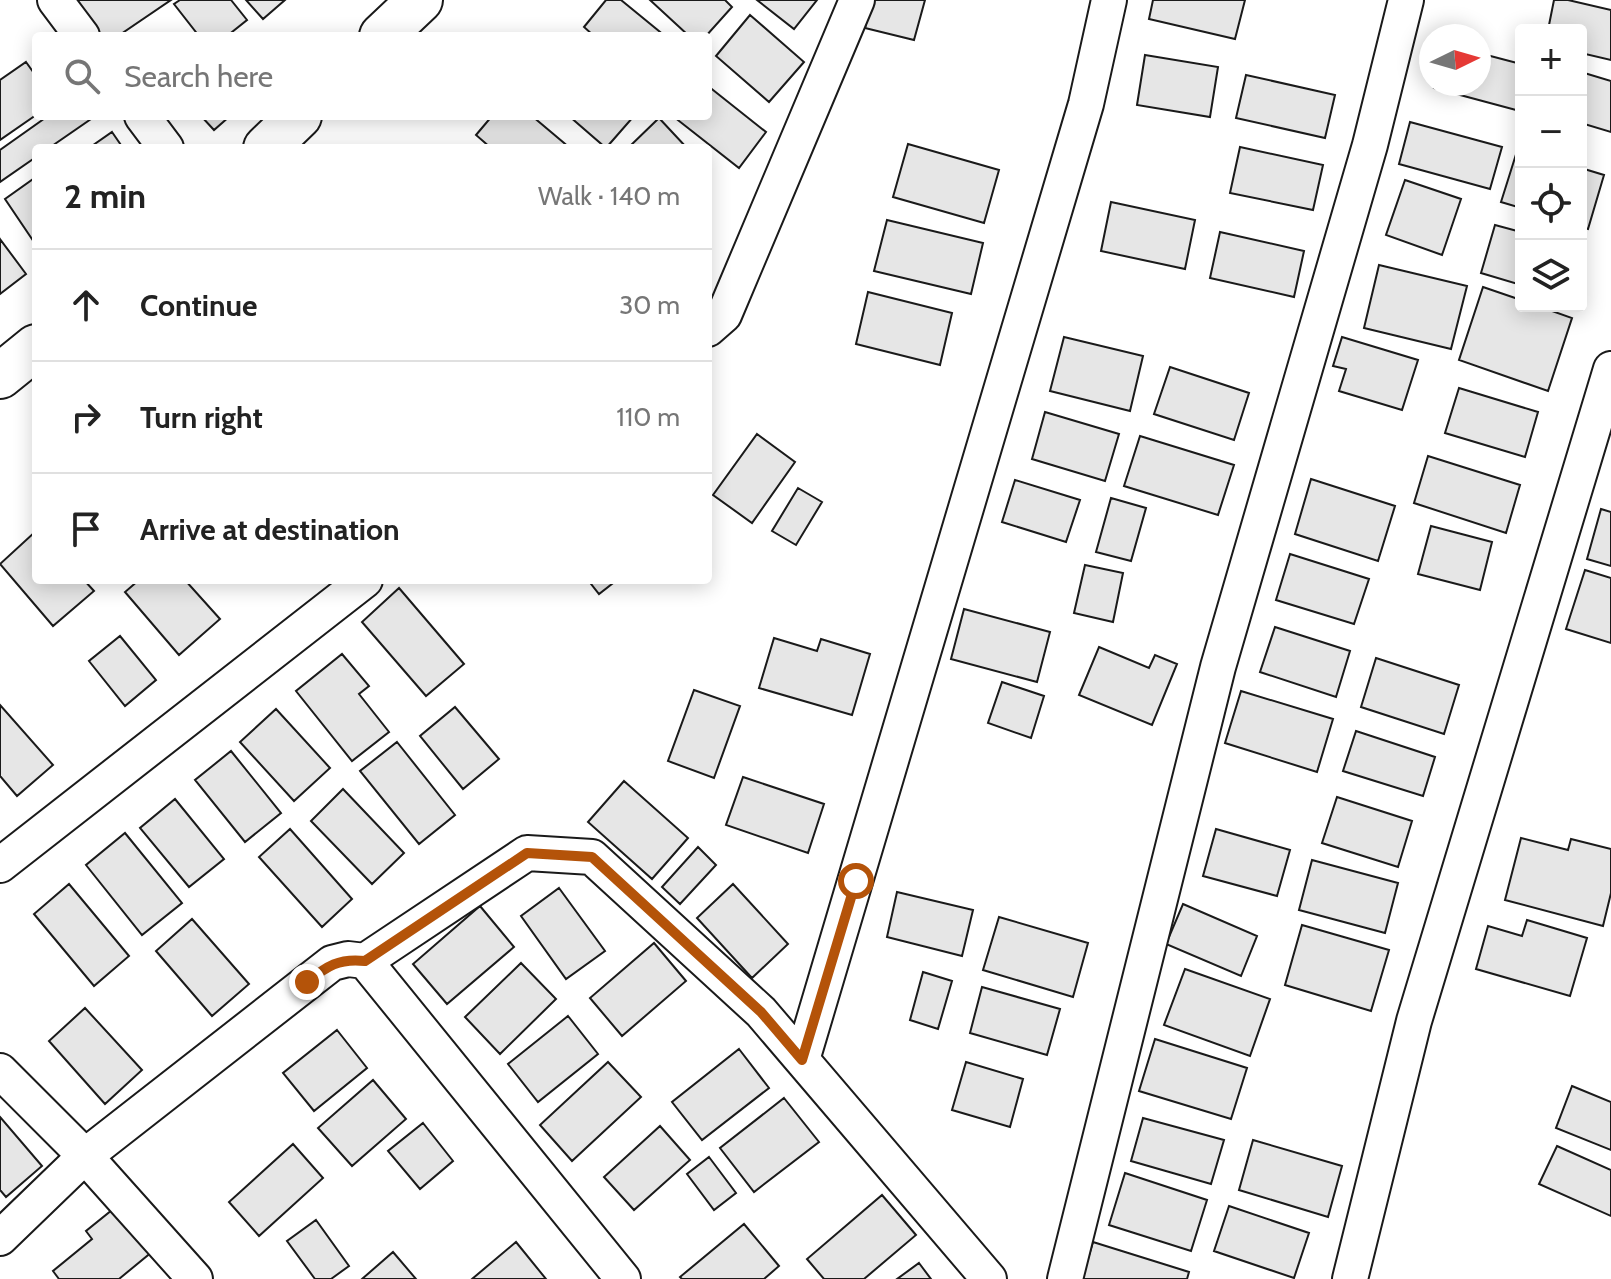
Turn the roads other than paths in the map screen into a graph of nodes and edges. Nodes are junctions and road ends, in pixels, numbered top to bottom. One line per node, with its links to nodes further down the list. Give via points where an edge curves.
1 (55, 0): 6 (street)
2 (420, 0): 7 (main road)
3 (857, 0): 12 (street, via 724,315)
4 (1109, 0): 19 (street, via 1086,104)
5 (1406, 0): 26 (street, via 1370,145 1218,667)
6 (79, 32)
7 (386, 32)
8 (145, 120): 10 (street)
9 (295, 120): 11 (main road)
10 (163, 144)
11 (270, 144)
12 (712, 326)
13 (32, 350): 15 (main road)
14 (1611, 369): 27 (street, via 1414,1021)
15 (0, 376)
16 (360, 584): 17 (street)
17 (0, 865)
18 (365, 961): 19 (street, via 527,853 592,857 761,1012); 21 (street, via 332,963); 24 (street)
19 (802, 1060): 25 (street)
20 (0, 1071): 21 (street)
21 (85, 1156): 22 (street); 23 (street)
22 (0, 1238)
23 (195, 1279)
24 (623, 1279)
25 (989, 1279)
26 (1065, 1279)
27 (1350, 1279)

